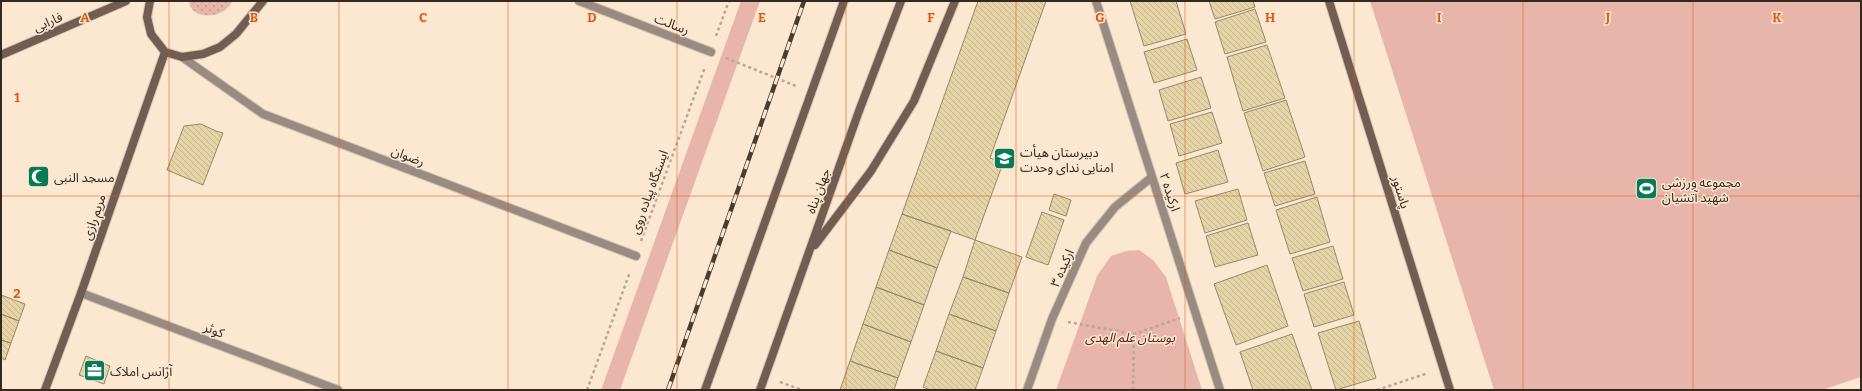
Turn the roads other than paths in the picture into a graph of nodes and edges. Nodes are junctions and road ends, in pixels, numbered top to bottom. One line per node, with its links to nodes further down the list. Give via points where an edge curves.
1 (126, 1): 12 (street, فارابی)
2 (150, 1): 10 (street, via 148,25 151,34)
3 (263, 1): 13 (street, via 236,34 220,47 202,54)
4 (579, 1): 11 (street, رسالت)
5 (844, 1): 20 (street)
6 (901, 1): 15 (street, جهان پناه)
7 (955, 1): 15 (street, via 914,101 871,171)
8 (1096, 1): 14 (street, ارکیده ۲)
9 (1329, 1): 24 (street, پاستور)
10 (165, 52): 13 (street); 17 (street, مریم رازی)
11 (711, 52)
12 (1, 55)
13 (182, 57): 16 (street, رضوان, via 263,114)
14 (1152, 178): 22 (street, ارکیده ۳, via 1115,207 1086,243 1052,319); 23 (street, ارکیده ۲)
15 (809, 252): 21 (street, جهان پناه)
16 (636, 256)
17 (81, 293): 18 (street, مریم رازی); 19 (street, کوثر)
18 (45, 390)
19 (338, 390)
20 (705, 390)
21 (760, 390)
22 (1027, 390)
23 (1220, 390)
24 (1450, 390)

